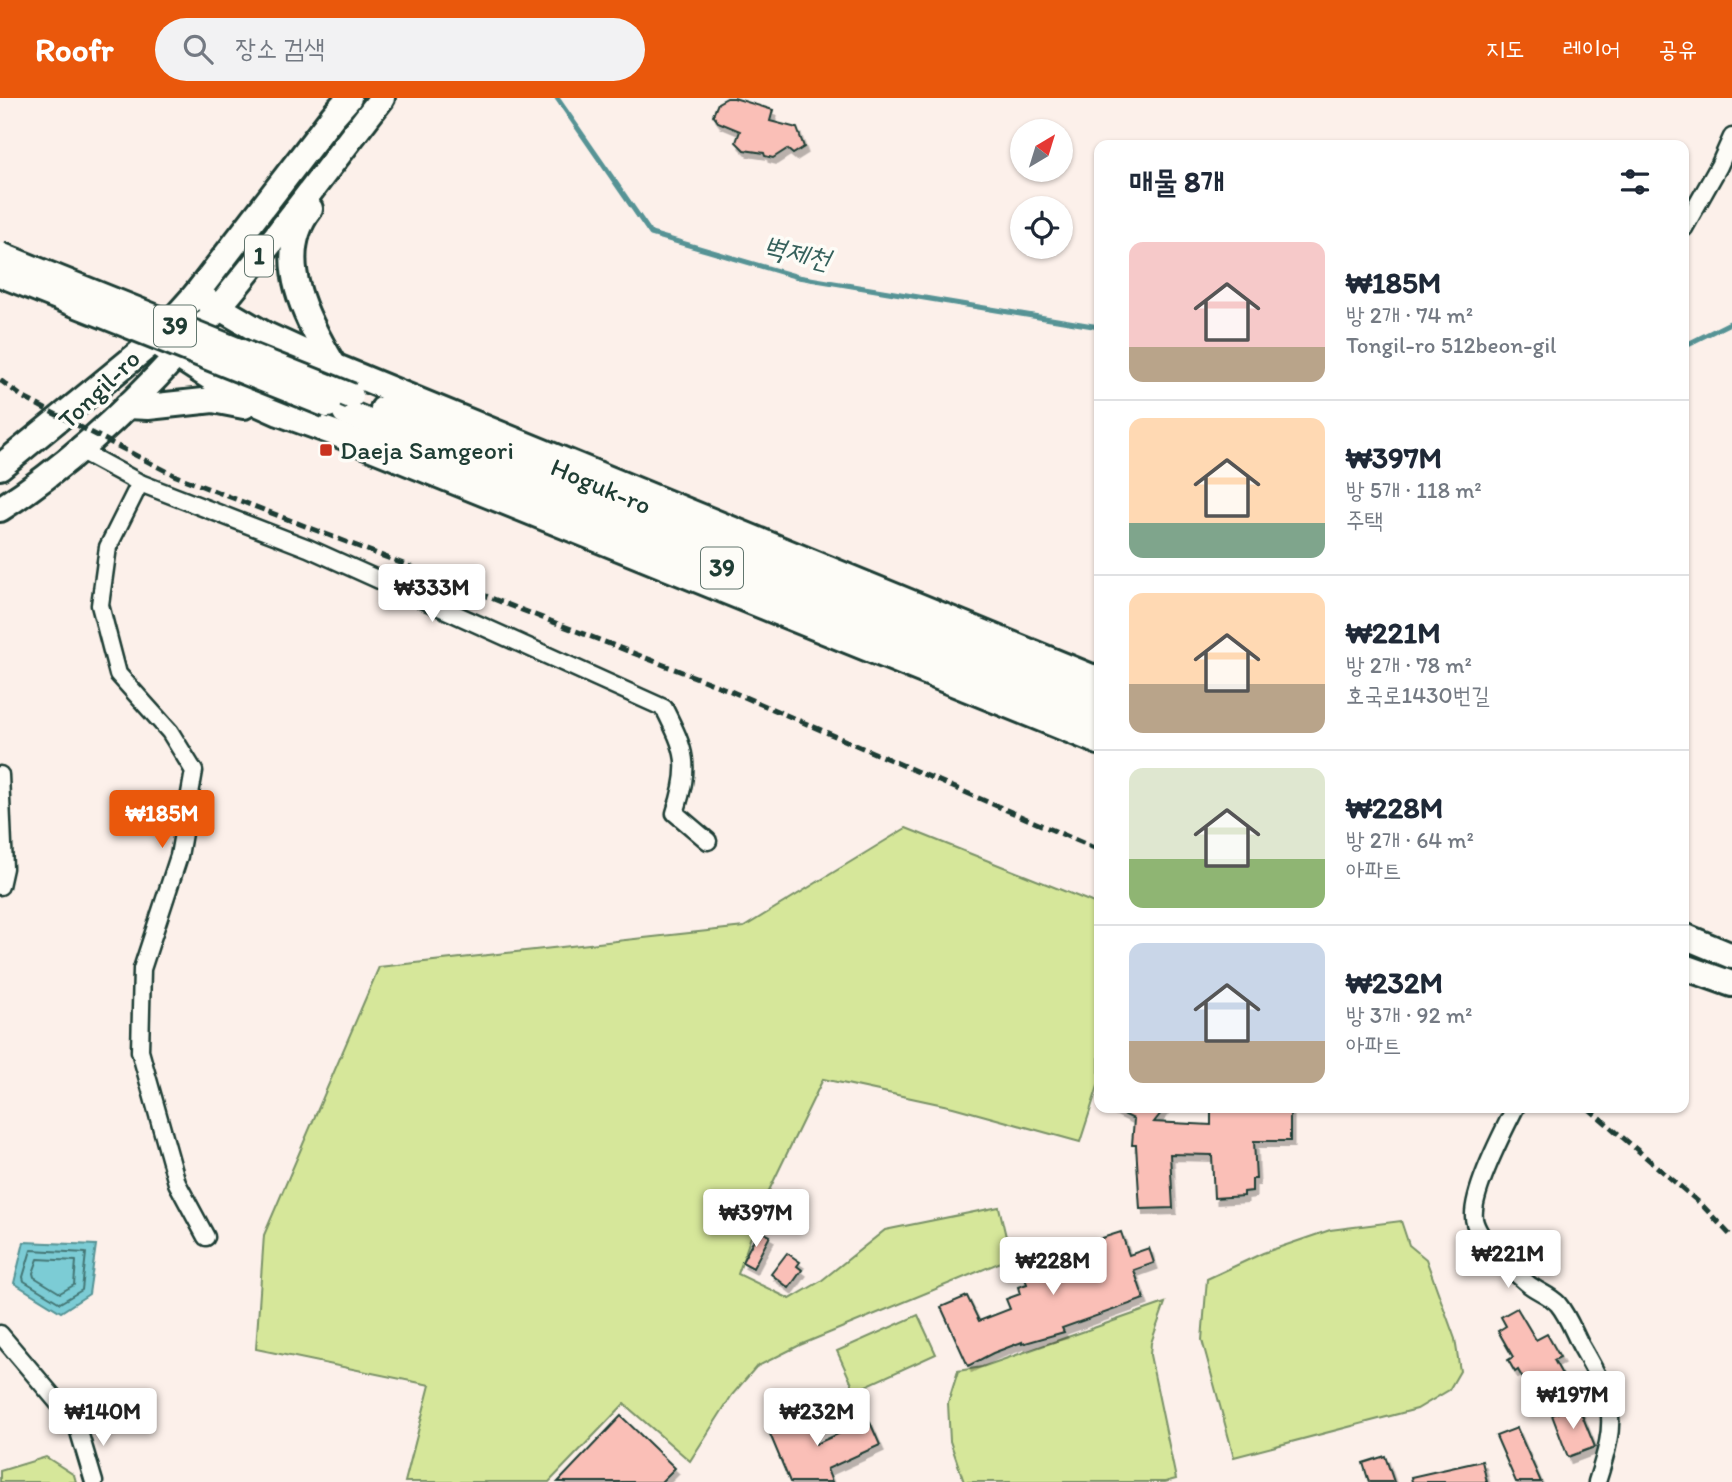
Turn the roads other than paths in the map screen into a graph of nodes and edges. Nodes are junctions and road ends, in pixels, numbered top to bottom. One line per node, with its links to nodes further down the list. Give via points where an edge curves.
1 (349, 98): 7 (main road, Tongil-ro / 1)
2 (378, 103): 8 (main road, Tongil-ro / 1); 11 (main road, via 357,149 300,222 294,245 296,285 309,324)
3 (1732, 137): 4 (street)
4 (1689, 219)
5 (0, 255): 12 (main road, Hoguk-ro / 39, bridge)
6 (0, 274): 12 (main road, Hoguk-ro / 39, bridge)
7 (196, 294): 8 (main road); 9 (main road, Tongil-ro / 1)
8 (218, 308): 10 (main road, Tongil-ro / 1); 11 (main road)
9 (154, 341): 10 (main road); 16 (main road, Tongil-ro / 1)
10 (175, 356): 13 (main road, Tongil-ro / 1); 14 (main road, via 234,393)
11 (334, 366): 14 (main road, via 261,345 249,359 243,377); 19 (main road)
12 (348, 404): 20 (main road, Hoguk-ro / 39); 21 (main road, Hoguk-ro / 39)
13 (127, 406): 14 (main road, via 213,400); 15 (main road, Tongil-ro / 1)
14 (279, 413): 22 (main road)
15 (79, 450): 17 (street); 18 (main road, Tongil-ro / 1, via 38,485)
16 (0, 467)
17 (141, 483): 24 (street, via 308,548 664,708 683,746 685,783 675,813); 31 (street, via 108,547 100,605 118,674 170,732 194,771 179,856 142,969 141,1051 177,1183)
18 (0, 509)
19 (1094, 678)
20 (1094, 697)
21 (1094, 722)
22 (1094, 740)
23 (0, 775): 25 (street, via 4,869)
24 (708, 841)
25 (0, 886)
26 (1689, 938): 27 (main road)
27 (1732, 956)
28 (1689, 969): 29 (main road)
29 (1732, 984)
30 (1513, 1113): 34 (street, via 1486,1170 1474,1221 1492,1248 1527,1283 1558,1303 1603,1385 1610,1405 1610,1440)
31 (206, 1237)
32 (0, 1334): 33 (street, via 77,1425)
33 (94, 1482)
34 (1597, 1482)

